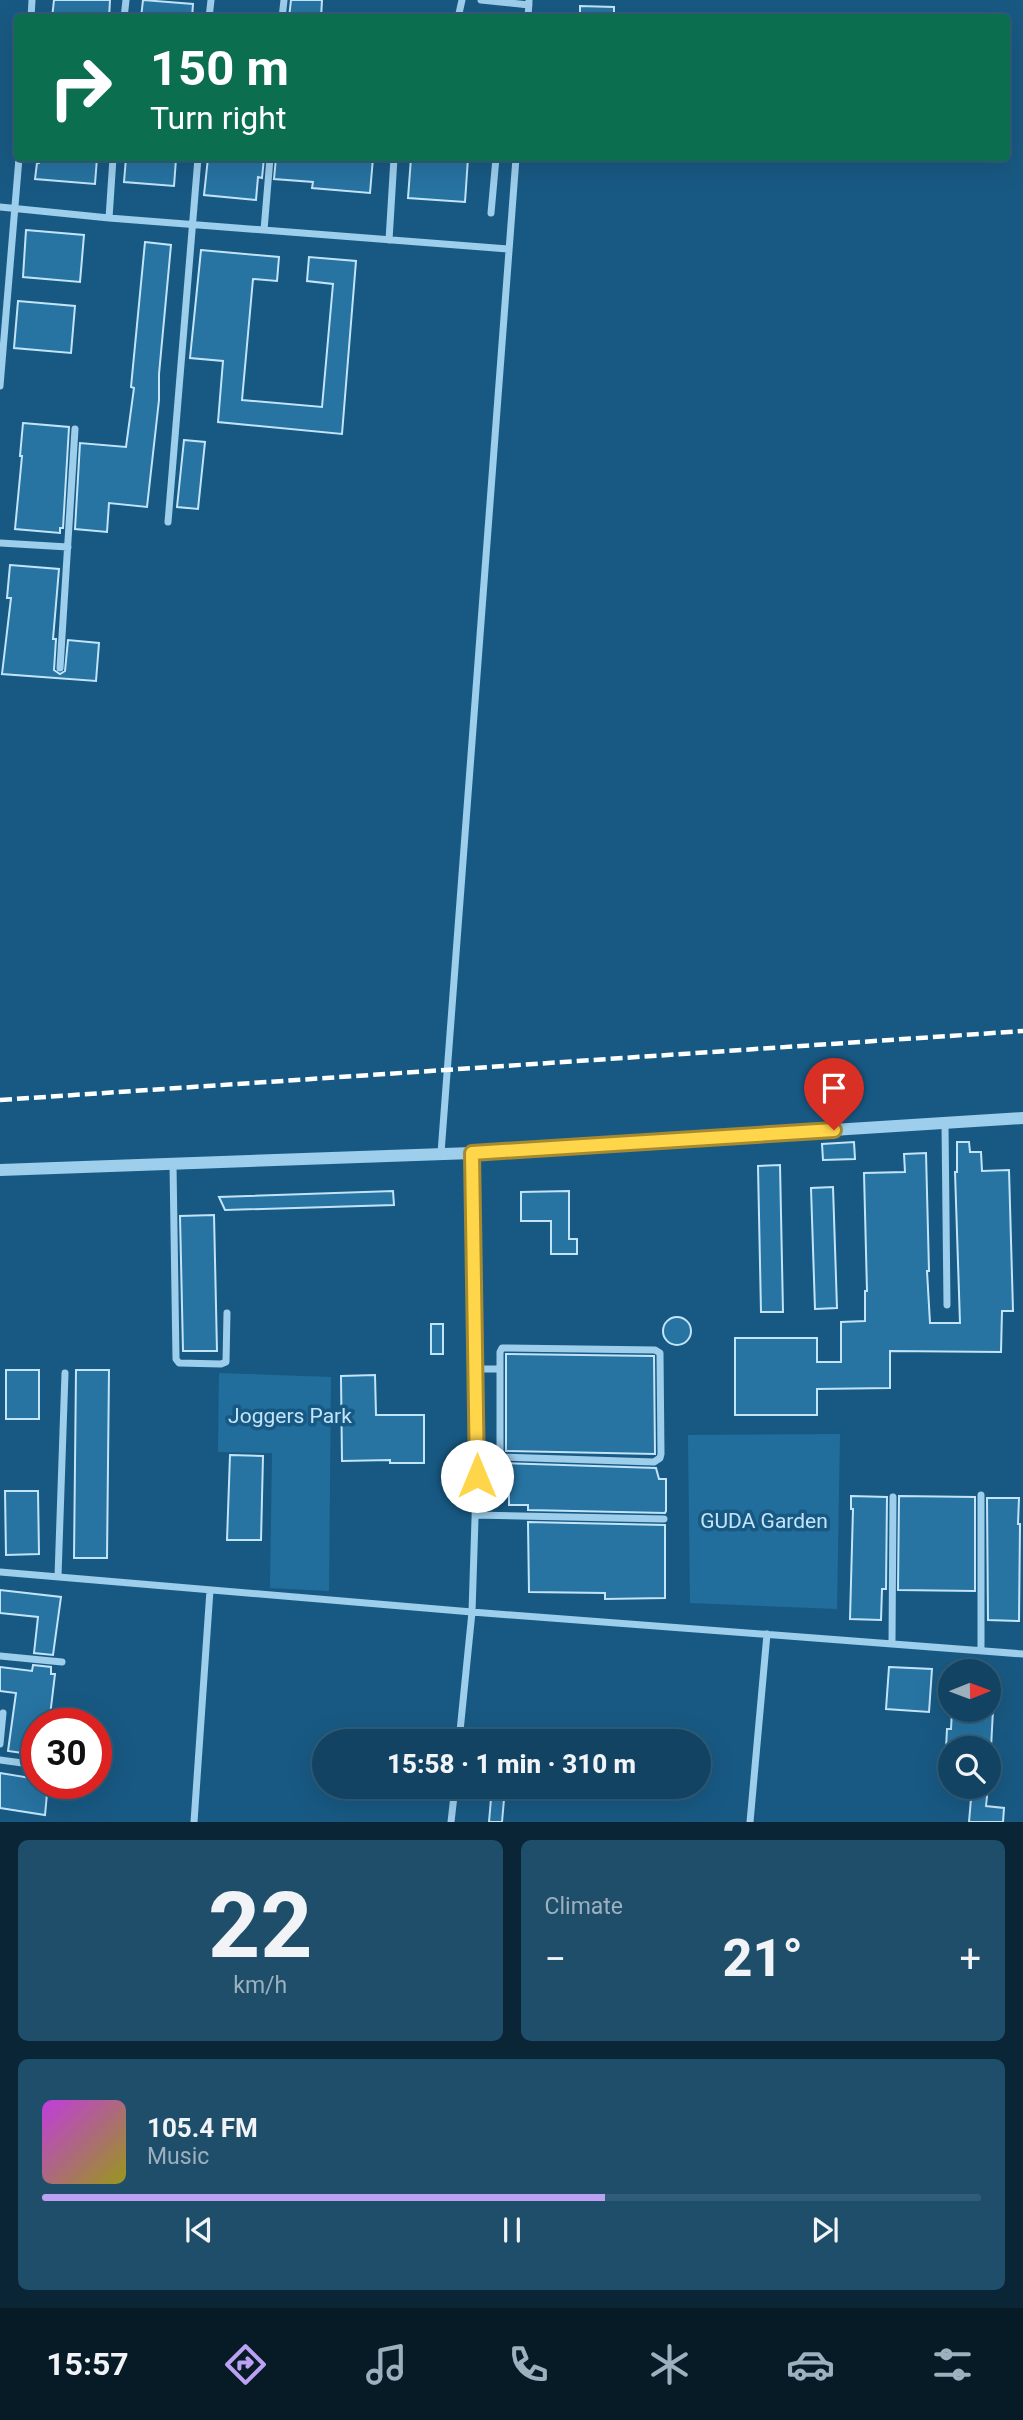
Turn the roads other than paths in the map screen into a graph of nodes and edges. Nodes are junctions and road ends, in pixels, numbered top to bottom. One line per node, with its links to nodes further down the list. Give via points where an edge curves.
1 (481, 0): 2 (street)
2 (529, 2)
3 (19, 161): 11 (street)
4 (113, 161): 13 (street)
5 (198, 161): 14 (street)
6 (270, 161): 15 (street)
7 (394, 161): 16 (street)
8 (496, 161): 12 (street)
9 (516, 161): 17 (street)
10 (0, 206): 11 (street)
11 (14, 210): 13 (street); 18 (street)
12 (491, 213)
13 (108, 218): 14 (street)
14 (193, 224): 15 (street); 20 (street)
15 (264, 230): 16 (street)
16 (389, 240): 17 (street)
17 (508, 249): 26 (street)
18 (0, 386)
19 (75, 429): 22 (street)
20 (168, 522)
21 (0, 543): 22 (street)
22 (68, 547): 23 (street)
23 (60, 668)
24 (1023, 1118): 25 (street)
25 (945, 1124): 27 (street); 30 (street)
26 (441, 1153): 27 (street); 28 (street)
27 (472, 1153): 32 (street)
28 (173, 1165): 29 (street); 31 (street, via 179,1363 226,1362)
29 (0, 1170)
30 (947, 1305)
31 (227, 1313)
32 (475, 1369): 33 (street); 35 (street)
33 (499, 1369): 36 (street); 36 (street, via 499,1352 507,1346 655,1350 662,1358 658,1460)
34 (65, 1373): 42 (street)
35 (477, 1457): 36 (street); 39 (street)
36 (500, 1457)
37 (981, 1495): 47 (street)
38 (892, 1497): 46 (street)
39 (477, 1515): 40 (street); 44 (street)
40 (664, 1519)
41 (0, 1572): 42 (street)
42 (58, 1576): 43 (street)
43 (210, 1590): 44 (street); 57 (street)
44 (472, 1612): 45 (street); 52 (street)
45 (767, 1634): 46 (street); 59 (street)
46 (892, 1643): 47 (street)
47 (981, 1651): 48 (street)
48 (1023, 1654)
49 (0, 1656): 50 (street)
50 (62, 1662)
51 (3, 1713): 53 (street)
52 (460, 1729)
53 (0, 1744)
54 (0, 1760): 55 (street)
55 (21, 1763)
56 (454, 1799): 58 (street)
57 (194, 1822)
58 (451, 1822)
59 (750, 1822)

